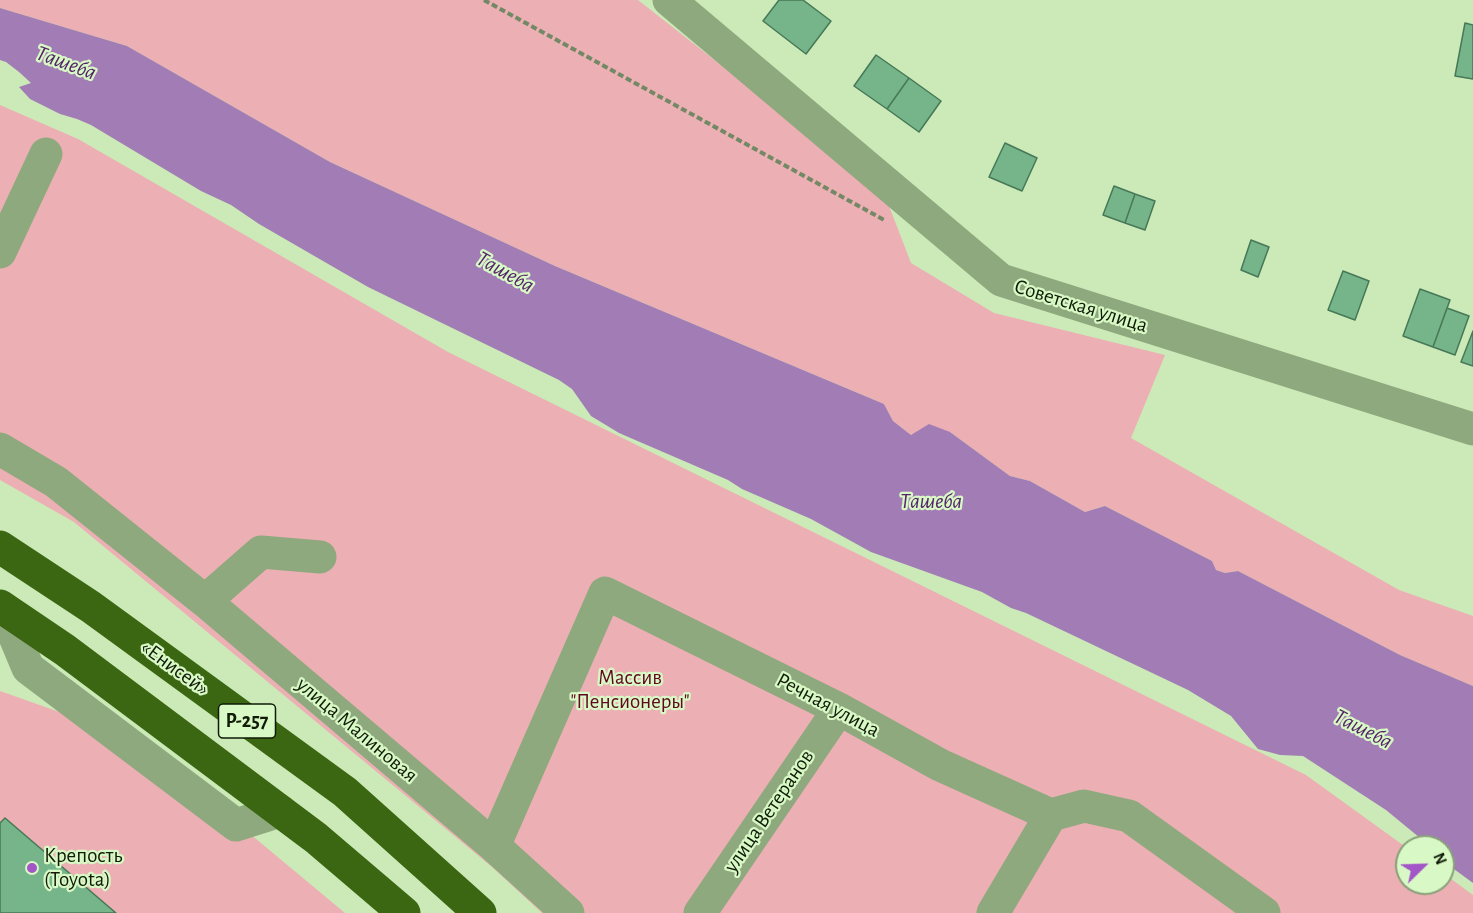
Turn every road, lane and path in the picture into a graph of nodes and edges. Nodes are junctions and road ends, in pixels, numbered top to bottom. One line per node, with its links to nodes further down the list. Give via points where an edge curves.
1 (484, 0): 4 (path)
2 (669, 0): 6 (street, Советская улица, via 1001,280)
3 (46, 154): 5 (street)
4 (887, 222)
5 (0, 252)
6 (1473, 429)
7 (0, 449): 10 (street, улица Малиновая, via 56,482)
8 (0, 547): 16 (highway, «Енисей» / Р-257, via 91,607 345,792)
9 (320, 557): 10 (street, via 261,552)
10 (205, 601): 14 (street, улица Малиновая)
11 (2, 607): 15 (highway, Р-257, via 316,838)
12 (839, 709): 13 (street, Речная улица, via 940,765); 14 (street, Речная улица, via 605,593); 18 (street, улица Ветеранов)
13 (1051, 815): 19 (street); 20 (street, via 1084,806 1129,816)
14 (494, 846): 17 (street, улица Малиновая)
15 (404, 913)
16 (480, 913)
17 (568, 913)
18 (700, 913)
19 (993, 913)
20 (1264, 913)

